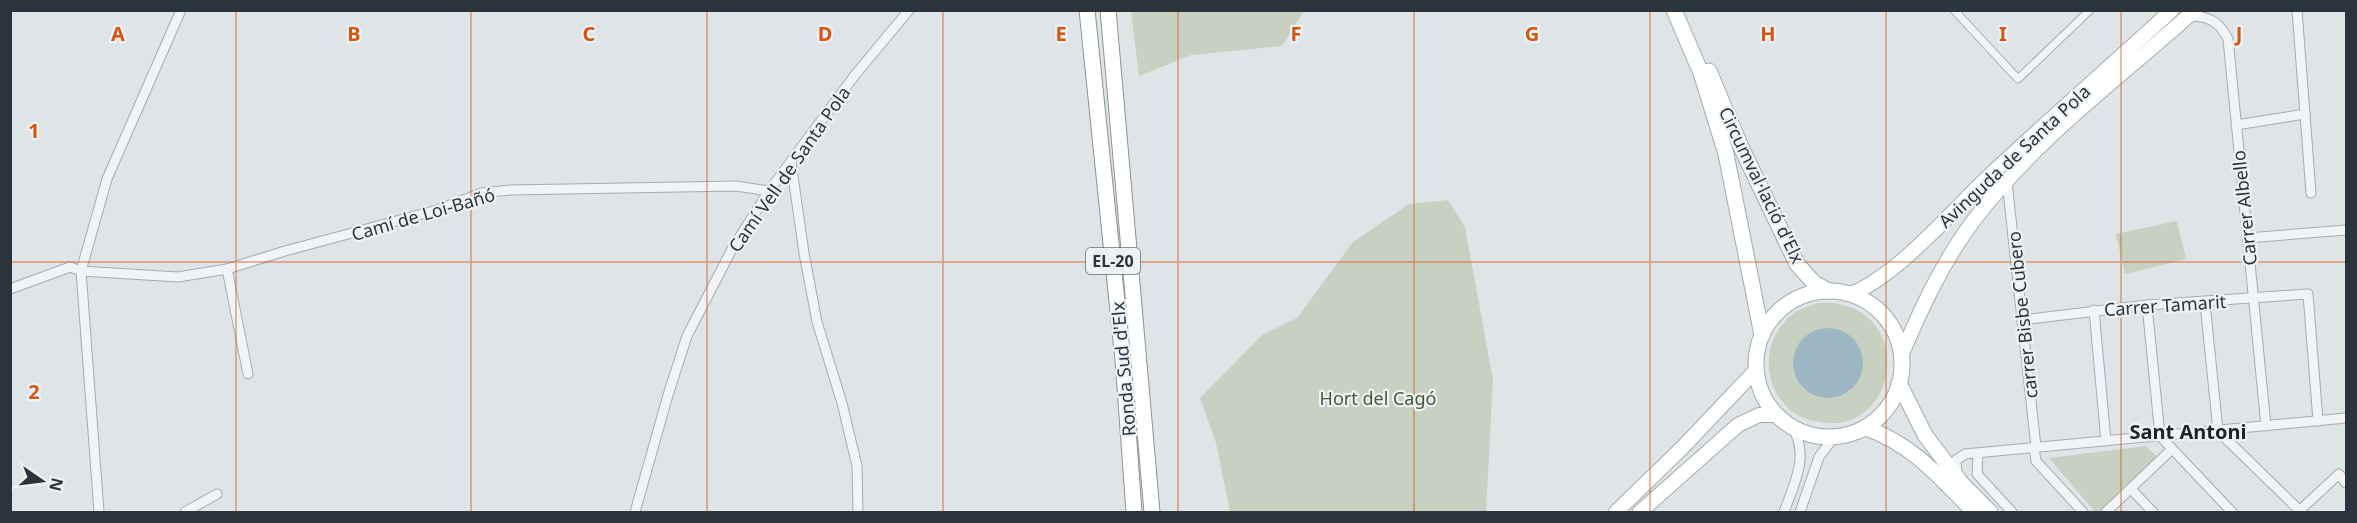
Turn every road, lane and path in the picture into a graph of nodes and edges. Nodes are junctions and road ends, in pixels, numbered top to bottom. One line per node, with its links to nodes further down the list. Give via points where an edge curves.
1 (181, 10): 22 (street, via 107,179)
2 (909, 10): 15 (street, Camí Vell de Santa Pola)
3 (1087, 10): 58 (main road, Ronda Sud d'Elx / EL-20, via 1123,360)
4 (1108, 10): 59 (main road, Ronda Sud d'Elx / EL-20)
5 (1674, 10): 12 (main road)
6 (1684, 10): 12 (main road)
7 (1954, 10): 8 (street, via 2018,79)
8 (2090, 10)
9 (2172, 10): 25 (main road, Avinguda de Santa Pola, via 1900,261 1870,287)
10 (2296, 10): 13 (street)
11 (2192, 13): 14 (street, Carrer Albello, via 2213,19 2228,39); 16 (main road, Avinguda de Santa Pola, via 2035,150)
12 (1704, 71): 24 (main road, Circumval·lació d'Elx, via 1797,264 1814,284); 31 (main road, via 1726,154)
13 (2305, 114): 14 (street); 18 (street)
14 (2236, 124): 20 (street, Carrer Albello)
15 (791, 162): 17 (street, Camí Vell de Santa Pola); 57 (street, via 817,322 857,466)
16 (2007, 182): 30 (street, carrer Bisbe Cubero); 32 (main road, Avinguda de Santa Pola, via 1973,221 1932,288)
17 (769, 191): 21 (street, Camí de Loi-Bañó, via 736,186 482,193 437,210); 56 (street, Camí Vell de Santa Pola, via 732,249 687,336)
18 (2311, 194)
19 (2346, 230): 20 (street)
20 (2247, 238): 26 (street, Carrer Albello)
21 (227, 269): 22 (street, Camí de Loi-Bañó, via 178,277); 34 (street)
22 (81, 271): 23 (street, Camí de Loi-Bañó, via 70,267); 54 (street)
23 (10, 289)
24 (1829, 291): 25 (main road); 31 (main road, via 1808,294 1789,303 1773,317)
25 (1851, 294): 32 (main road, via 1886,318)
26 (2253, 298): 27 (street, Carrer Tamarit); 38 (street, Carrer Tamarit, via 2308,294); 39 (street, Carrer Albello)
27 (2205, 303): 28 (street, Carrer Tamarit); 42 (street)
28 (2147, 305): 29 (street, Carrer Tamarit); 43 (street)
29 (2094, 310): 30 (street, Carrer Tamarit); 45 (street)
30 (2022, 320): 46 (street, carrer Bisbe Cubero)
31 (1762, 335): 33 (main road)
32 (1901, 356): 35 (main road)
33 (1756, 369): 36 (main road, via 1762,394); 60 (main road)
34 (248, 374)
35 (1899, 383): 41 (main road, via 1881,416); 50 (main road, via 1925,435)
36 (1776, 415): 40 (main road); 61 (main road, via 1759,415 1738,425)
37 (2346, 418): 38 (street)
38 (2318, 421): 39 (street)
39 (2266, 426): 42 (street)
40 (1792, 427): 44 (main road, via 1812,435); 62 (street, via 1800,444 1801,464)
41 (1866, 428): 44 (main road); 64 (main road, via 1899,442 1919,457)
42 (2218, 430): 43 (street); 53 (street)
43 (2160, 436): 45 (street); 47 (street)
44 (1834, 437): 63 (street, via 1819,457)
45 (2106, 441): 46 (street)
46 (2035, 448): 48 (street); 67 (street, via 2036,461)
47 (2172, 449): 51 (street); 70 (street)
48 (1978, 454): 50 (street, via 1965,454 1956,460 1955,471); 66 (street, via 1977,474)
49 (2346, 483): 53 (street, via 2339,474)
50 (1962, 484): 65 (main road)
51 (2131, 489): 68 (street); 69 (street)
52 (217, 494): 55 (street)
53 (2300, 512)
54 (99, 513)
55 (185, 513)
56 (635, 513)
57 (858, 513)
58 (1134, 513)
59 (1152, 513)
60 (1616, 513)
61 (1640, 513)
62 (1784, 513)
63 (1800, 513)
64 (1974, 513)
65 (1990, 513)
66 (2012, 513)
67 (2083, 513)
68 (2106, 513)
69 (2153, 513)
70 (2232, 513)

